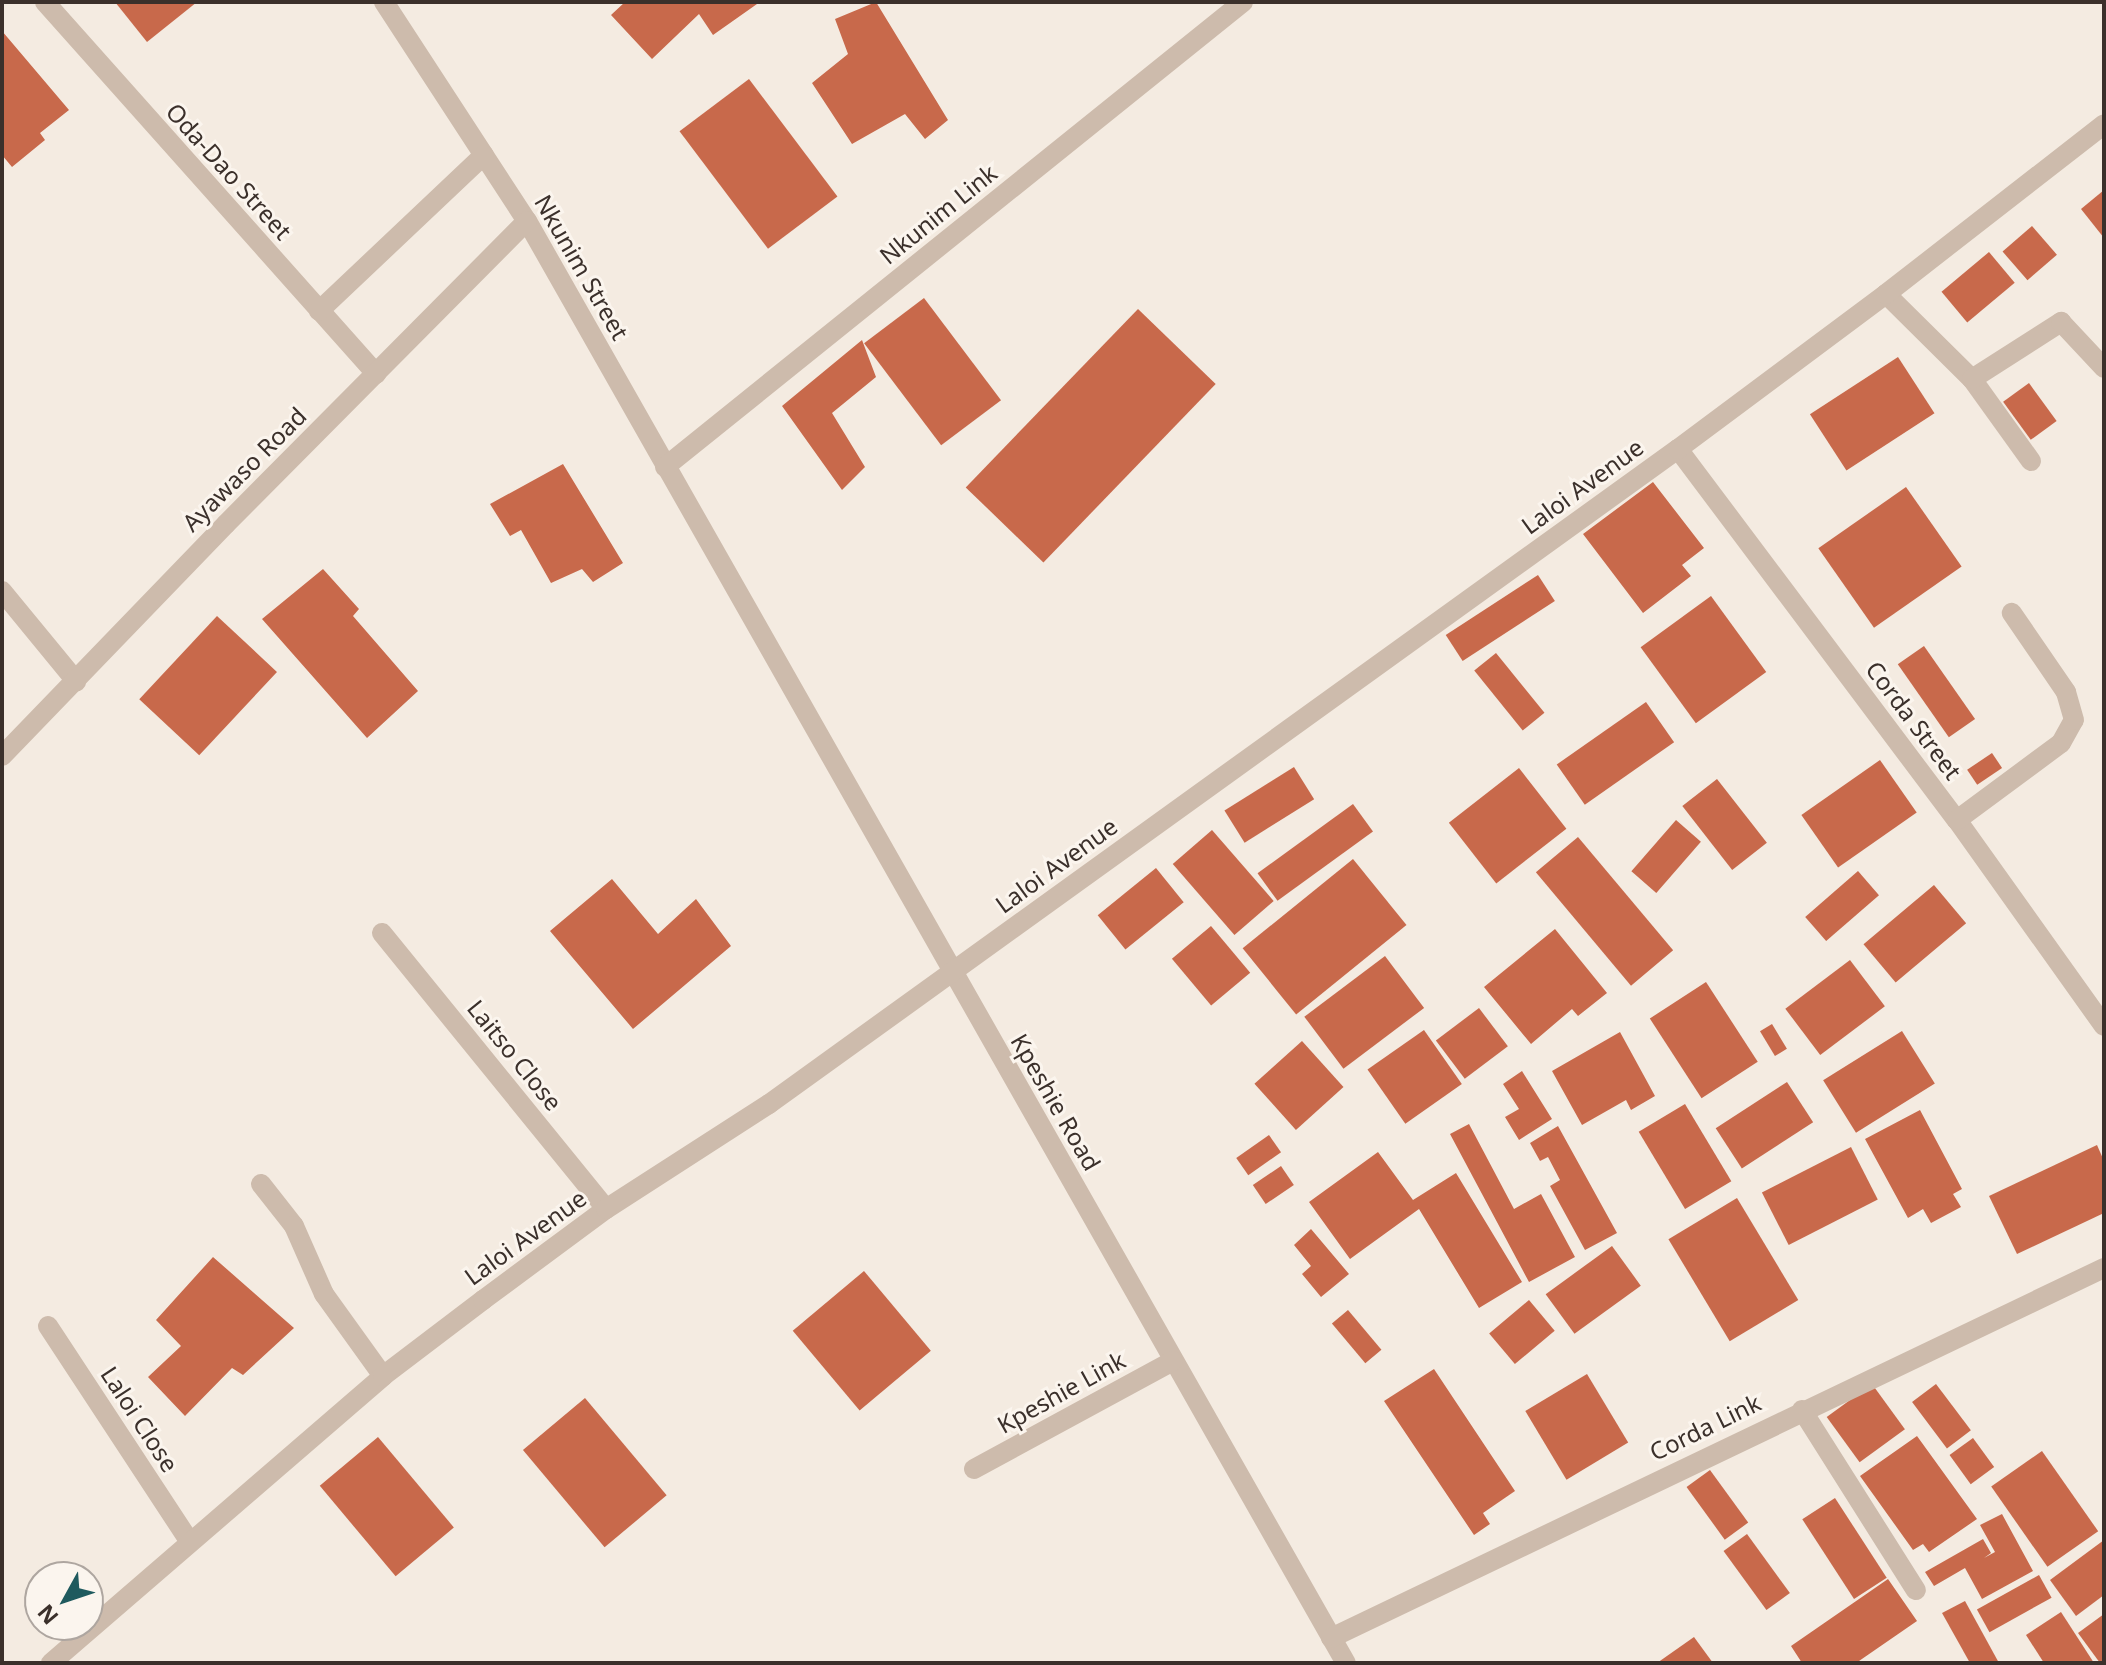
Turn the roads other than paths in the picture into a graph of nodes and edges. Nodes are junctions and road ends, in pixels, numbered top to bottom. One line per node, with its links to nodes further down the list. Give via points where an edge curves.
1 (45, 2): 8 (street, Oda-Dao Street)
2 (384, 2): 5 (street, Nkunim Street)
3 (1243, 2): 14 (street, Nkunim Link)
4 (2104, 124): 7 (street, Laloi Avenue)
5 (484, 155): 6 (street, Nkunim Street); 8 (street)
6 (527, 221): 10 (street, Ayawaso Road); 14 (street, Nkunim Street)
7 (1886, 294): 11 (street); 12 (street, Laloi Avenue)
8 (319, 311): 10 (street, Oda-Dao Street)
9 (2104, 368): 11 (street, via 2061,322)
10 (376, 374): 18 (street, Ayawaso Road)
11 (1972, 379): 13 (street)
12 (1678, 449): 20 (street, Corda Street); 22 (street, Laloi Avenue)
13 (2031, 461)
14 (665, 467): 15 (street, Nkunim Street)
15 (720, 566): 22 (street, Kpeshie Road)
16 (2, 591): 18 (street)
17 (2012, 613): 20 (street, via 2066,692 2074,720 2061,743)
18 (76, 681): 19 (street, Ayawaso Road)
19 (2, 756)
20 (1957, 820): 23 (street, Corda Street)
21 (382, 933): 25 (street, Laitso Close)
22 (952, 972): 25 (street, Laloi Avenue, via 769,1104); 28 (street, Kpeshie Road)
23 (2104, 1026)
24 (261, 1184): 29 (street, via 294,1226 324,1294)
25 (606, 1209): 29 (street, Laloi Avenue)
26 (2104, 1268): 30 (street, Corda Link)
27 (48, 1326): 32 (street, Laloi Close)
28 (1173, 1361): 31 (street, Kpeshie Link); 34 (street, Kpeshie Road)
29 (383, 1376): 32 (street, Laloi Avenue)
30 (1802, 1410): 33 (street); 34 (street, Corda Link)
31 (974, 1469)
32 (189, 1541): 35 (street, Laloi Avenue)
33 (1916, 1590)
34 (1331, 1638): 36 (street, Kpeshie Road)
35 (51, 1663)
36 (1346, 1663)

